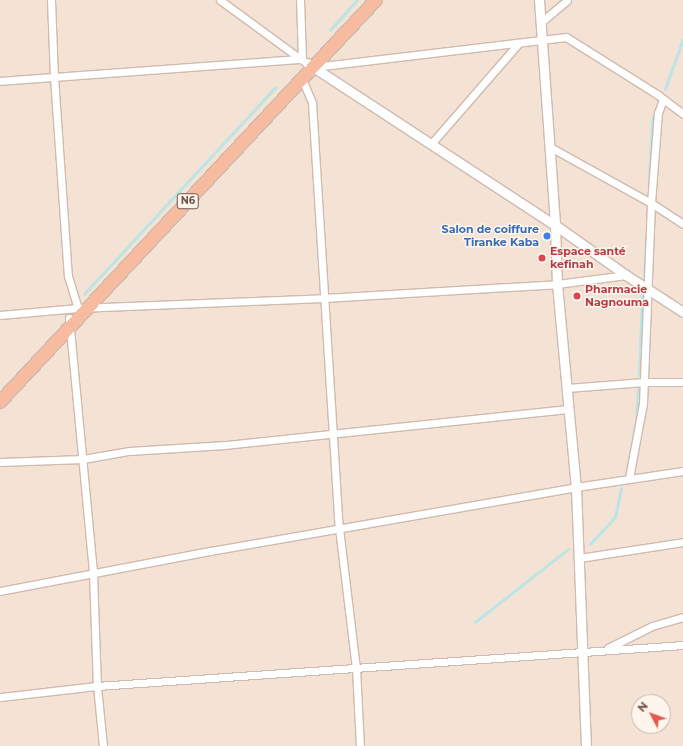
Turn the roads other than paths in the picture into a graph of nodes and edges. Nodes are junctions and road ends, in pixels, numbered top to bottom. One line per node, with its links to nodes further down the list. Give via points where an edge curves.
1 (51, 0): 12 (street)
2 (220, 0): 11 (street)
3 (300, 0): 11 (street)
4 (367, 0): 11 (highway, N6)
5 (376, 0): 11 (highway, N6)
6 (539, 0): 8 (street)
7 (568, 0): 8 (street)
8 (540, 23): 9 (street)
9 (542, 41): 10 (street); 15 (street, via 566,37); 18 (street)
10 (518, 44): 11 (street); 17 (street)
11 (308, 63): 12 (street); 13 (highway, N6); 17 (street); 26 (highway, N6)
12 (54, 77): 14 (street); 26 (street, via 68,276)
13 (302, 79): 25 (street, via 312,103); 26 (highway, N6)
14 (0, 81)
15 (663, 99): 16 (street); 19 (street, via 658,113)
16 (683, 114)
17 (431, 144): 20 (street)
18 (550, 147): 19 (street); 20 (street)
19 (651, 203): 21 (street); 24 (street)
20 (555, 224): 22 (street); 23 (street)
21 (683, 224)
22 (626, 275): 23 (street); 24 (street)
23 (557, 284): 25 (street); 32 (street)
24 (647, 288): 27 (street); 30 (street)
25 (324, 298): 26 (street); 36 (street)
26 (83, 308): 28 (street); 29 (highway, N6)
27 (683, 312)
28 (0, 315)
29 (69, 323): 33 (highway, N6); 34 (highway, N6); 37 (street)
30 (644, 382): 31 (street); 32 (street); 40 (street, via 643,403)
31 (683, 382)
32 (567, 388): 35 (street)
33 (0, 392)
34 (0, 402)
35 (569, 409): 36 (street); 41 (street)
36 (333, 433): 37 (street, via 225,445 128,451); 42 (street)
37 (83, 459): 38 (street); 45 (street)
38 (0, 462)
39 (683, 471): 40 (street)
40 (629, 478): 41 (street)
41 (576, 487): 42 (street); 44 (street)
42 (339, 528): 45 (street); 51 (street)
43 (683, 542): 44 (street)
44 (579, 558): 50 (street)
45 (93, 573): 46 (street); 52 (street)
46 (0, 591)
47 (683, 617): 49 (street, via 652,626)
48 (683, 645): 49 (street)
49 (606, 649): 50 (street)
50 (583, 651): 51 (street); 56 (street)
51 (356, 668): 52 (street); 55 (street)
52 (97, 686): 53 (street); 54 (street)
53 (0, 697)
54 (103, 746)
55 (360, 746)
56 (586, 746)

